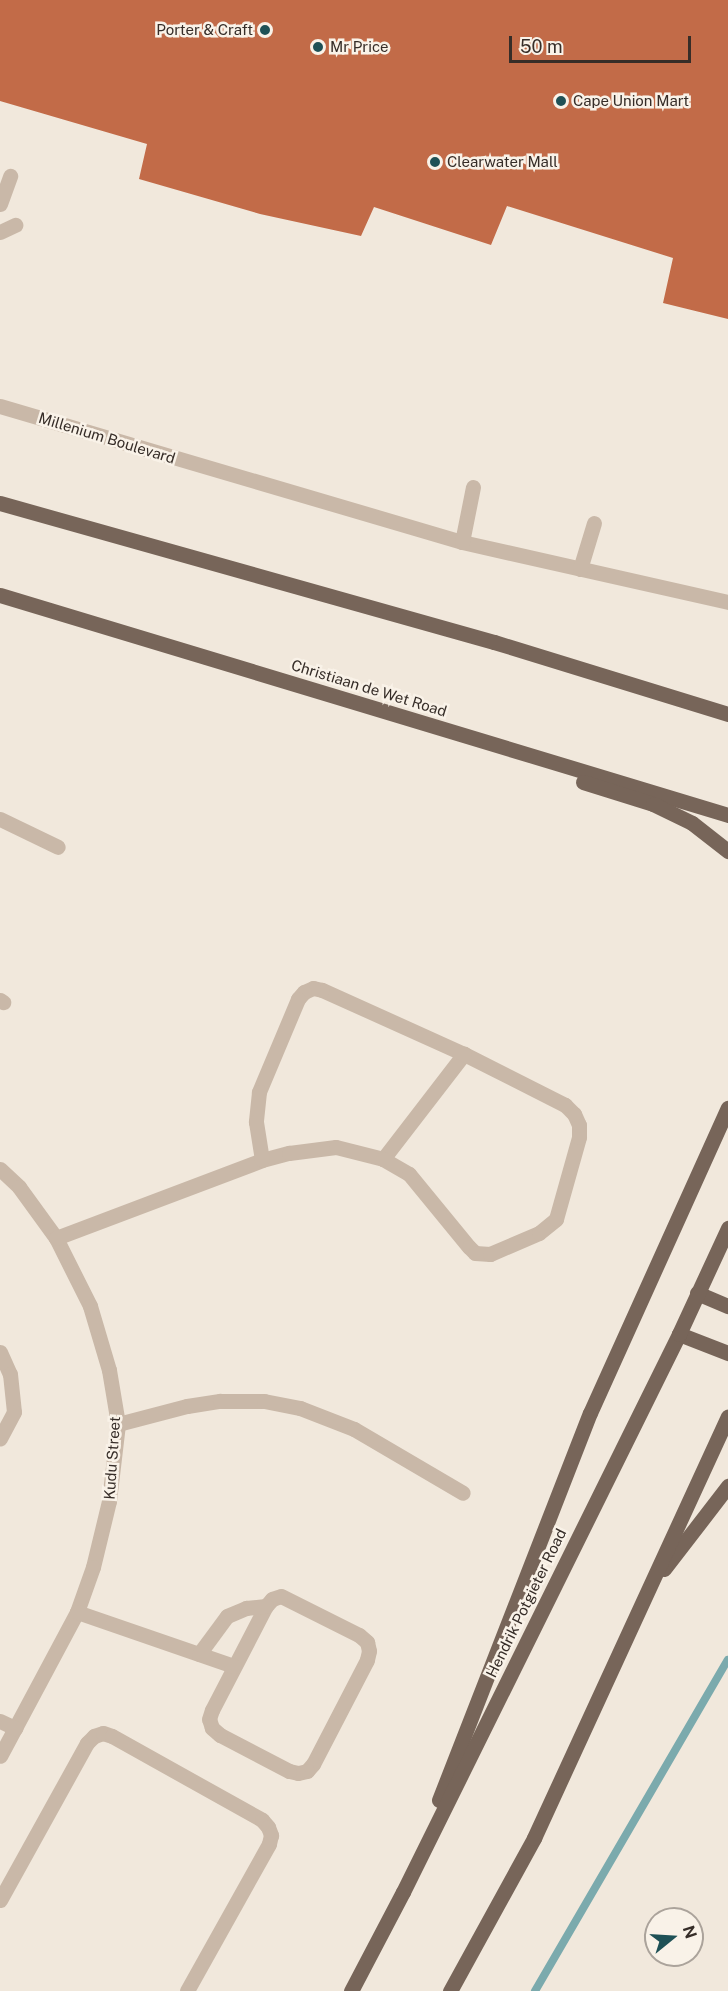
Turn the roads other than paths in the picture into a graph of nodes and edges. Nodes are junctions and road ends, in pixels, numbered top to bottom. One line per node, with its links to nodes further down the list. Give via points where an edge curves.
1 (10, 176): 2 (street)
2 (0, 204)
3 (15, 225): 4 (street)
4 (0, 232)
5 (0, 406): 9 (street, Millenium Boulevard)
6 (473, 487): 9 (street)
7 (0, 503): 13 (main road, via 494,642)
8 (594, 523): 10 (street)
9 (462, 542): 10 (street, Millenium Boulevard)
10 (580, 569): 12 (street, Millenium Boulevard)
11 (0, 595): 14 (main road, Christiaan de Wet Road)
12 (728, 602)
13 (728, 714)
14 (530, 755): 15 (main road, Christiaan de Wet Road); 18 (main road, via 572,777 663,809 692,823)
15 (728, 815)
16 (0, 819): 17 (street)
17 (58, 847)
18 (728, 850)
19 (464, 1054): 21 (street, via 322,990 304,992 259,1092 256,1122); 22 (street); 22 (street, via 574,1114 579,1137 556,1220 539,1233 490,1254 475,1253 409,1174)
20 (728, 1108): 44 (main road, via 590,1413)
21 (262, 1160): 22 (street, via 336,1147); 25 (street)
22 (384, 1160)
23 (0, 1169): 25 (street, Kudu Street, via 19,1187)
24 (728, 1228): 26 (main road, Hendrik Potgieter Road)
25 (56, 1238): 32 (street, Kudu Street, via 90,1306 109,1370)
26 (697, 1293): 27 (main road); 28 (main road, Hendrik Potgieter Road)
27 (728, 1306)
28 (679, 1334): 30 (main road); 44 (main road, Hendrik Potgieter Road)
29 (0, 1352): 33 (street, via 10,1374 14,1413)
30 (728, 1353)
31 (728, 1417): 36 (main road)
32 (118, 1424): 35 (street, via 220,1401 264,1401 300,1408 354,1429); 38 (street, Kudu Street, via 109,1501)
33 (0, 1438)
34 (728, 1486): 36 (main road)
35 (463, 1493)
36 (647, 1590): 48 (main road, via 534,1838)
37 (266, 1606): 39 (street, via 246,1608 227,1616); 40 (street); 40 (street, via 281,1596 290,1599 367,1642 369,1651 307,1771 289,1771 212,1728 212,1710)
38 (77, 1612): 39 (street); 42 (street, Kudu Street)
39 (199, 1654): 40 (street)
40 (234, 1666)
41 (0, 1720): 42 (street)
42 (15, 1728): 43 (street, Kudu Street)
43 (0, 1756)
44 (404, 1892): 47 (main road, Hendrik Potgieter Road)
45 (1, 1897): 46 (street, via 87,1743 103,1733 112,1736 262,1820 271,1835)
46 (187, 1991)
47 (351, 1991)
48 (450, 1991)

